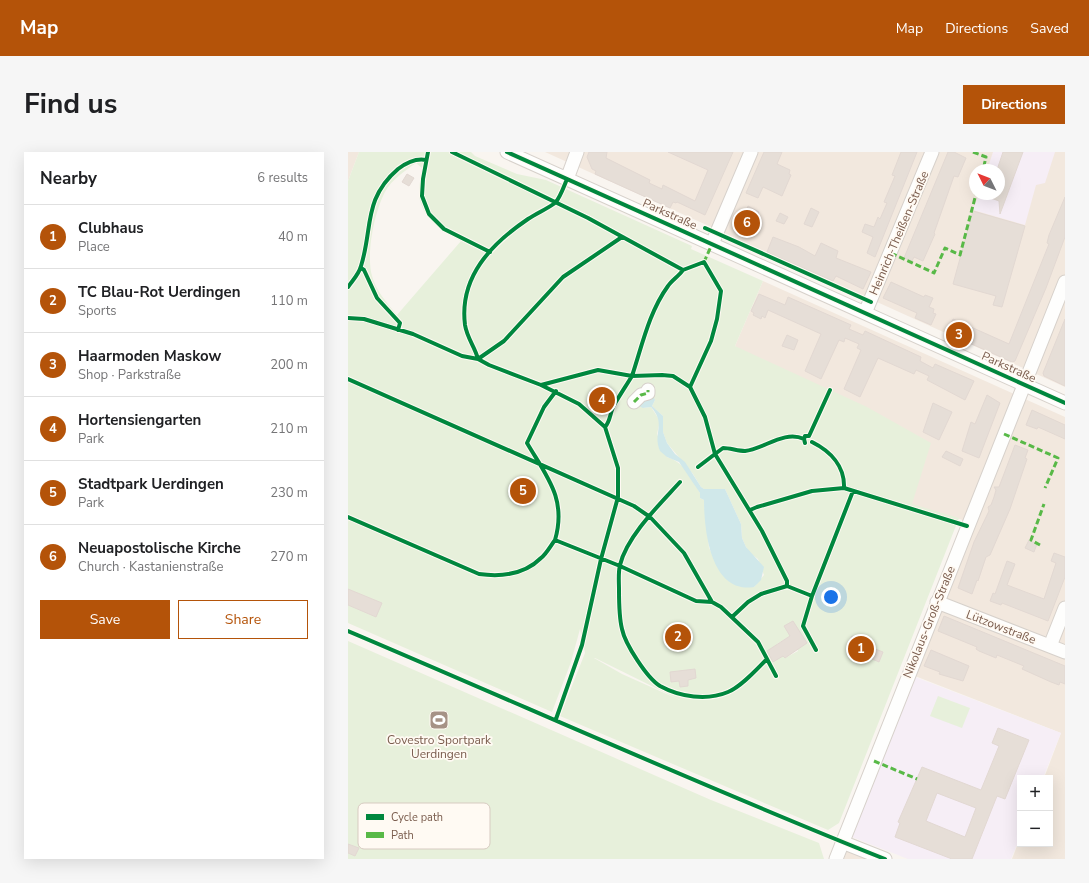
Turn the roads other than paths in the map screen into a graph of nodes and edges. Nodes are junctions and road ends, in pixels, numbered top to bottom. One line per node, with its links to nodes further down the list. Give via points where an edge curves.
1 (507, 152): 5 (street, Parkstraße)
2 (577, 152): 5 (street)
3 (752, 152): 6 (street)
4 (932, 152): 8 (street, Heinrich-Theißen-Straße)
5 (568, 179): 6 (street, Parkstraße)
6 (712, 244): 8 (street, Parkstraße)
7 (1065, 282): 9 (street, Nikolaus-Groß-Straße)
8 (865, 313): 9 (street, Parkstraße)
9 (1025, 385): 12 (street, Parkstraße); 13 (street, Nikolaus-Groß-Straße)
10 (648, 390): 11 (street, via 648,393 641,395)
11 (634, 402)
12 (1065, 403)
13 (937, 602): 15 (street, Lützowstraße); 17 (street, Nikolaus-Groß-Straße)
14 (1065, 608): 15 (street)
15 (1050, 646): 16 (street, Lützowstraße)
16 (1065, 652)
17 (842, 842): 18 (street, Nikolaus-Groß-Straße); 19 (street)
18 (836, 859)
19 (885, 859)

